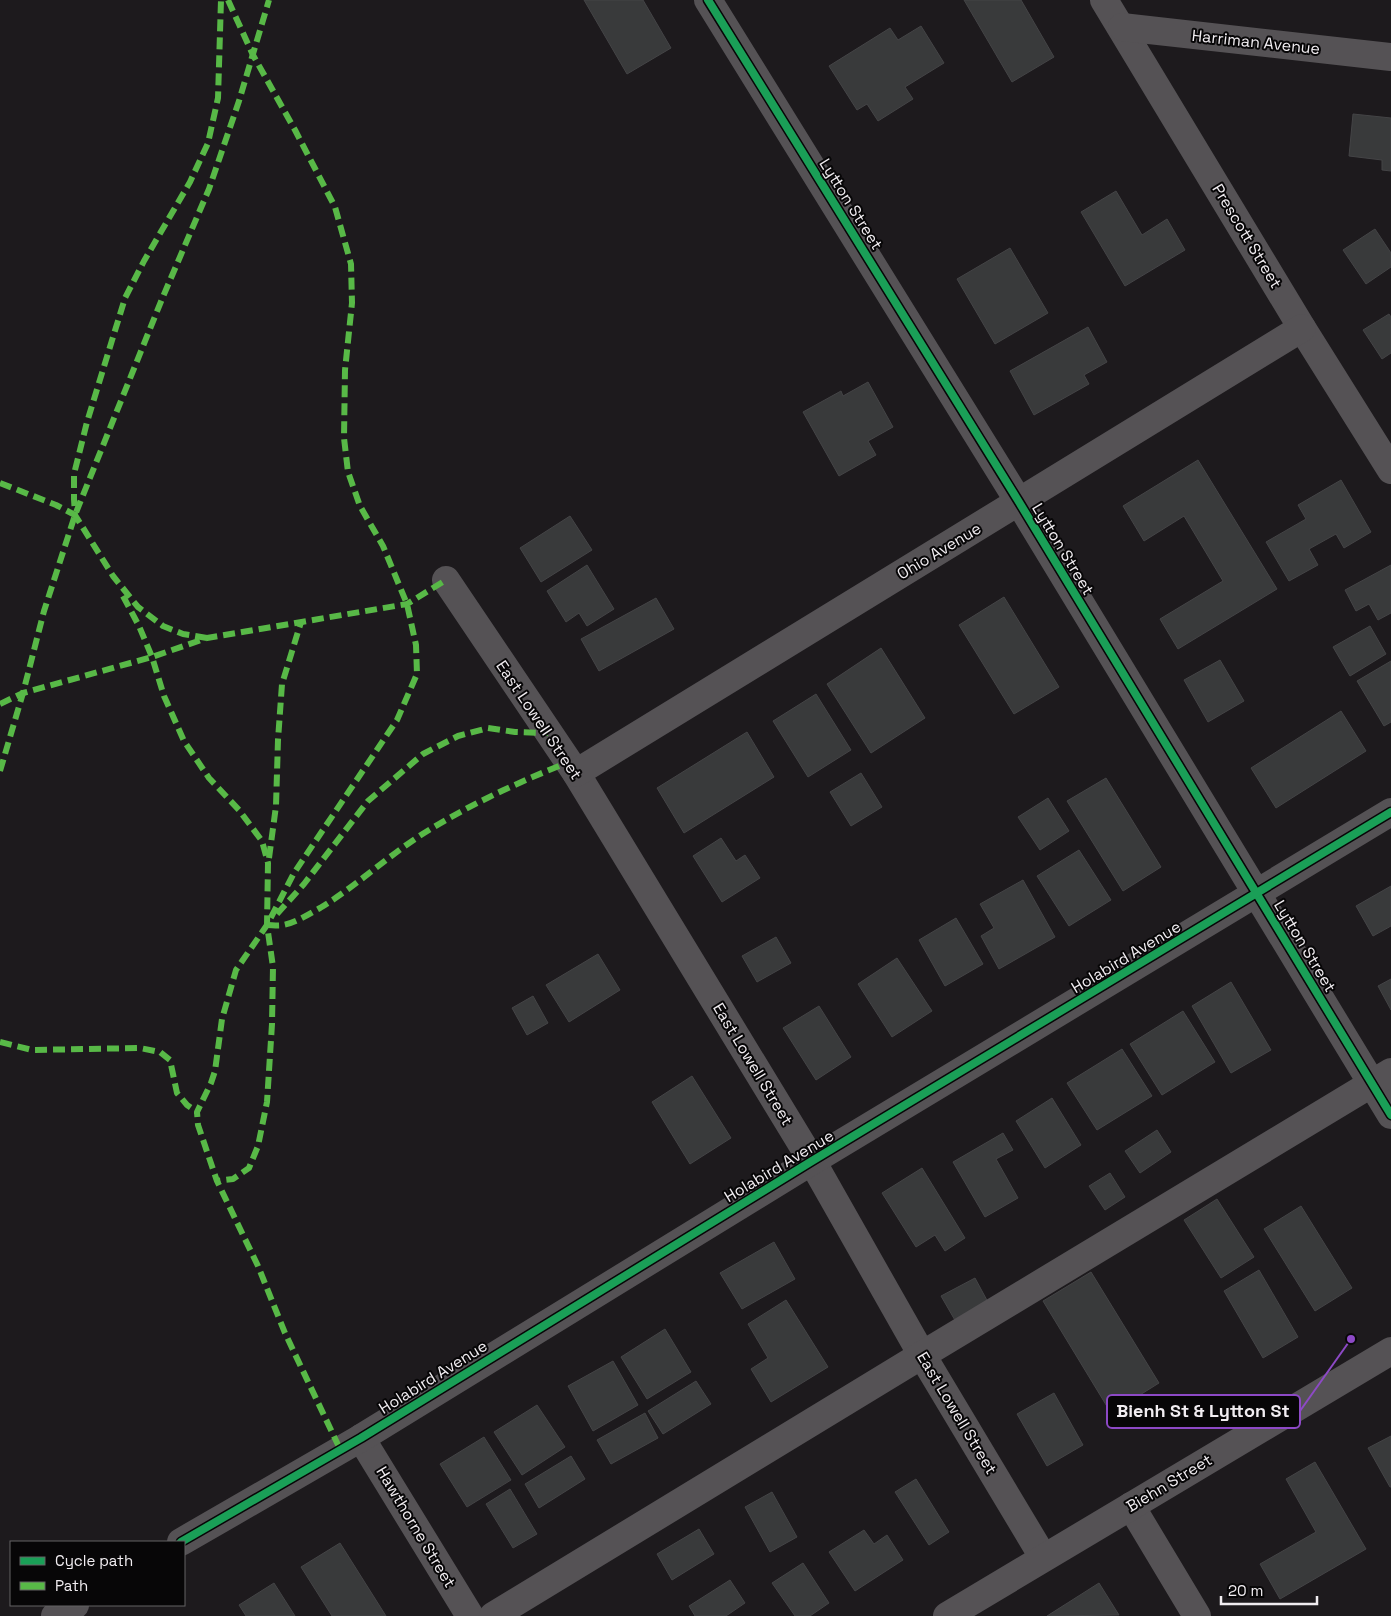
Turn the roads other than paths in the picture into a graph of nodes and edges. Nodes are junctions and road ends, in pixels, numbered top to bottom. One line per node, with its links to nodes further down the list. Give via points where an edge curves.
1 (708, 0): 7 (street, Lytton Street)
2 (1104, 0): 3 (street, Prescott Street)
3 (1122, 28): 4 (street, Harriman Avenue); 5 (street, Prescott Street)
4 (1391, 57)
5 (1302, 328): 6 (street, Prescott Street); 7 (street, Ohio Avenue)
6 (1391, 470)
7 (1019, 502): 9 (street, Ohio Avenue); 11 (street, Lytton Street)
8 (446, 580): 9 (street, East Lowell Street)
9 (576, 773): 14 (street, East Lowell Street)
10 (1391, 812): 11 (street, Holabird Avenue)
11 (1257, 894): 12 (street, Lytton Street); 14 (street, Holabird Avenue)
12 (1381, 1077): 13 (street, Lytton Street); 16 (street)
13 (1391, 1114)
14 (812, 1161): 16 (street, East Lowell Street); 17 (street, Holabird Avenue)
15 (1391, 1351): 18 (street, Biehn Street)
16 (922, 1355): 20 (street, East Lowell Street); 24 (street)
17 (361, 1438): 19 (street, Holabird Avenue); 23 (street, Hawthorne Street)
18 (1131, 1506): 20 (street, Biehn Street); 26 (street)
19 (183, 1541)
20 (1043, 1558): 25 (street, Biehn Street)
21 (73, 1606): 22 (street)
22 (56, 1616)
23 (470, 1616)
24 (493, 1616)
25 (947, 1616)
26 (1197, 1616)

